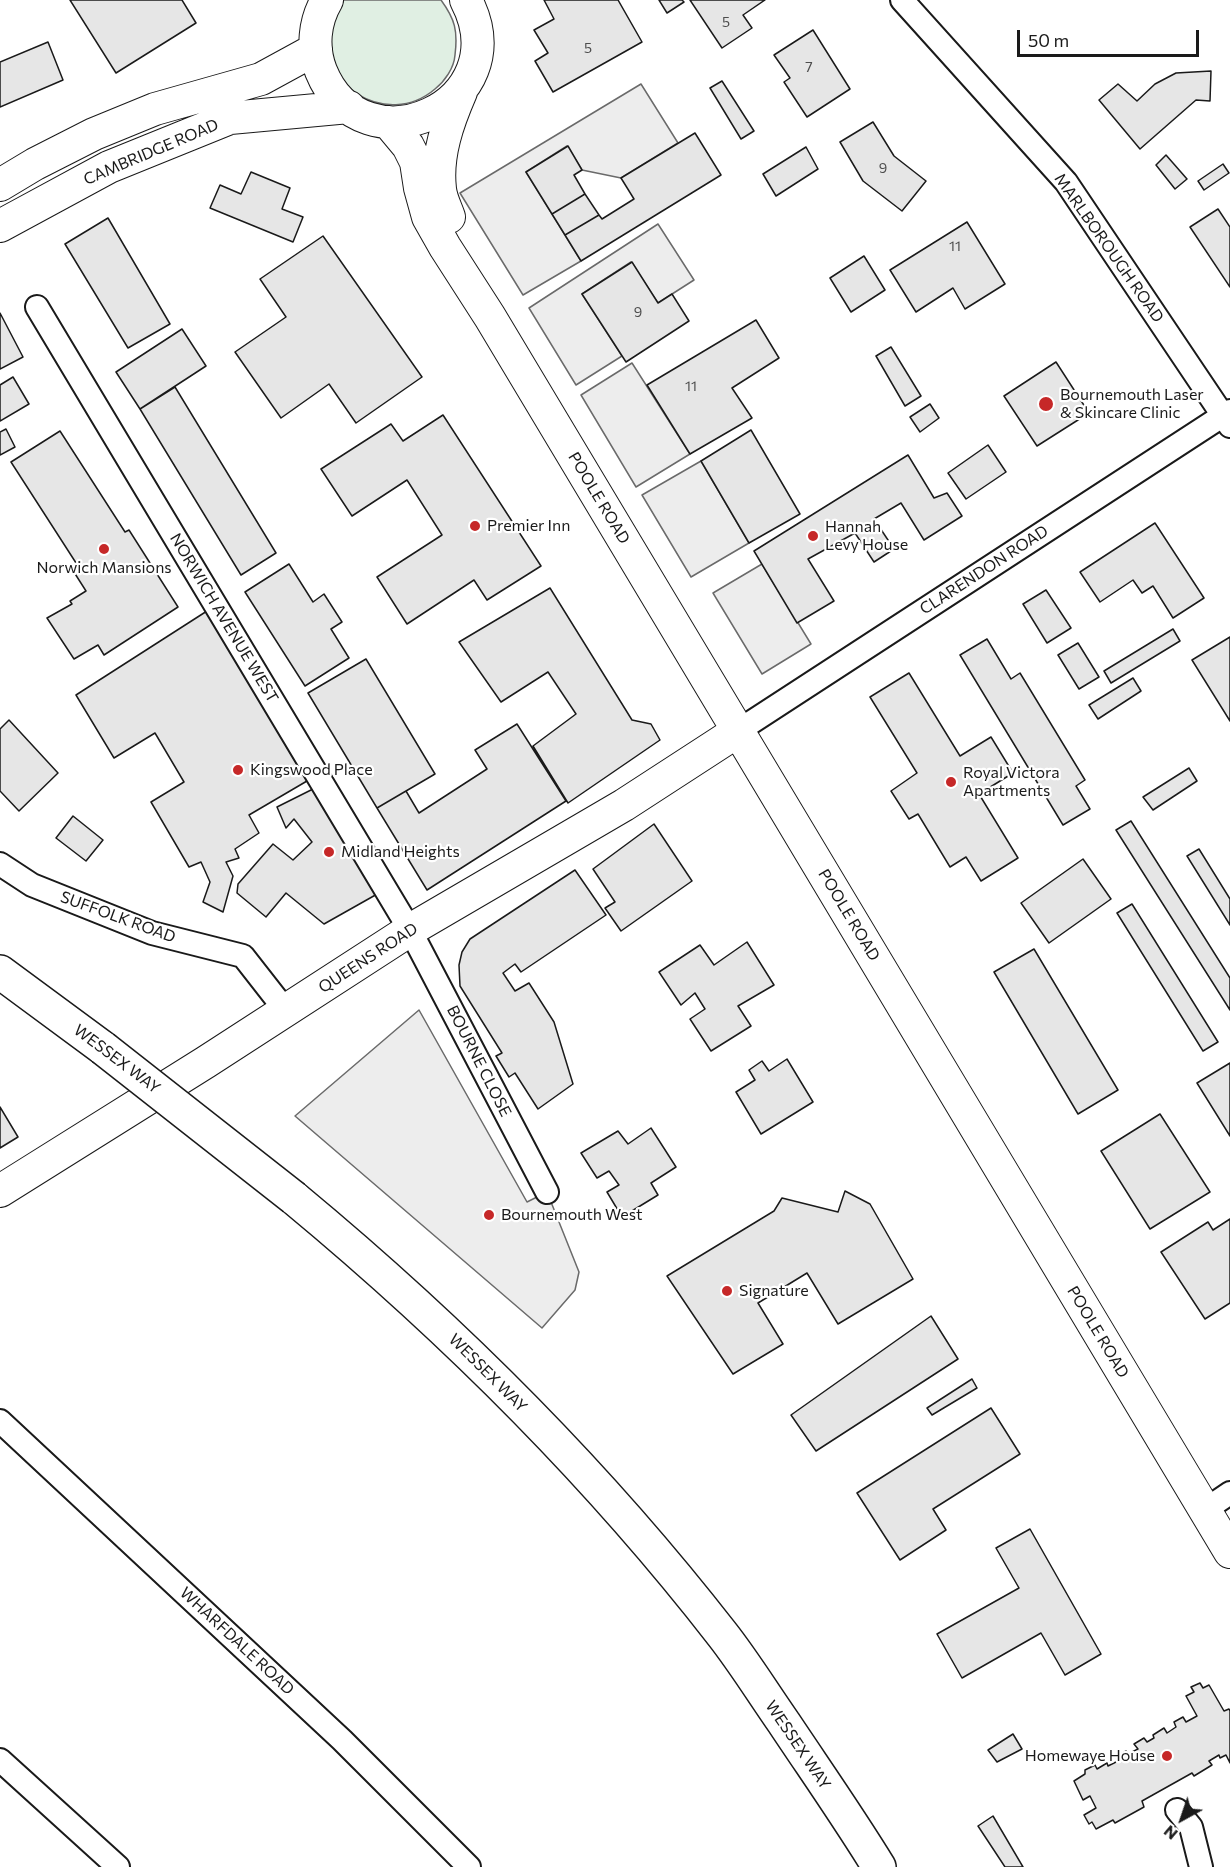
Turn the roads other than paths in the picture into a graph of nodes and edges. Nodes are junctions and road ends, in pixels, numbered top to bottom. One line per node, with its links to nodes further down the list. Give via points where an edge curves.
1 (327, 0): 4 (street, via 318,21)
2 (466, 0): 5 (street, POOLE ROAD, via 476,24 478,42 475,63)
3 (902, 0): 12 (street, MARLBOROUGH ROAD, via 1066,182)
4 (315, 49): 6 (street, via 324,79); 8 (street, CAMBRIDGE ROAD, via 261,79 174,103 94,134)
5 (463, 89): 7 (street, via 431,115 407,122); 10 (street, POOLE ROAD, via 447,124 440,190)
6 (349, 107): 7 (street); 9 (street, CAMBRIDGE ROAD, via 230,118 110,167)
7 (388, 122): 10 (street, POOLE ROAD, via 416,162 428,217)
8 (4, 181)
9 (0, 226)
10 (467, 278): 13 (street, POOLE ROAD)
11 (37, 307): 15 (street, NORWICH AVENUE WEST)
12 (1228, 418): 13 (street, CLARENDON ROAD)
13 (738, 731): 15 (street, QUEENS ROAD, via 624,805); 21 (street, POOLE ROAD)
14 (0, 864): 17 (street, SUFFOLK ROAD, via 32,885 152,933 243,956)
15 (410, 930): 17 (street, QUEENS ROAD); 19 (street, BOURNE CLOSE)
16 (0, 972): 27 (highway, WESSEX WAY, bridge, via 294,1198 354,1248 515,1399 628,1521 724,1636)
17 (286, 1011): 18 (street, QUEENS ROAD)
18 (0, 1191)
19 (547, 1192)
20 (0, 1421): 26 (street, WHARFDALE ROAD, via 342,1740)
21 (1217, 1501): 22 (street, POOLE ROAD)
22 (1230, 1552)
23 (0, 1760): 25 (street)
24 (1177, 1810): 28 (street, via 1191,1827)
25 (118, 1867)
26 (469, 1867)
27 (879, 1867)
28 (1201, 1867)

